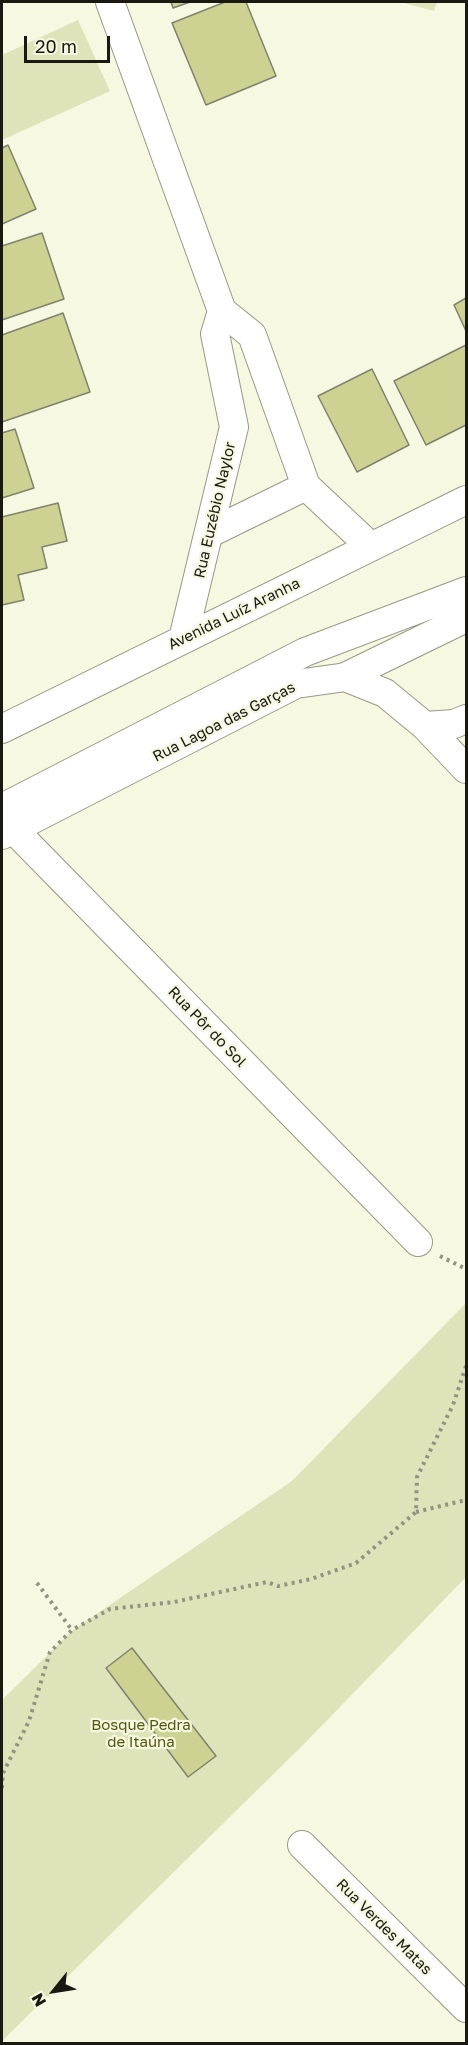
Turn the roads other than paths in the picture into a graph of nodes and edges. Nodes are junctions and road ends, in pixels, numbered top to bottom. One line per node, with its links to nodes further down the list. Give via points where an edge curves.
1 (110, 2): 2 (street)
2 (222, 311): 3 (street, via 252,335); 5 (street, Rua Euzébio Naylor, via 215,334 234,427)
3 (306, 486): 5 (street); 6 (street)
4 (466, 500): 6 (street, Avenida Luíz Aranha)
5 (210, 533): 9 (street, Rua Euzébio Naylor)
6 (371, 547): 9 (street, Avenida Luíz Aranha)
7 (466, 591): 15 (street, via 305,652)
8 (466, 618): 10 (street)
9 (183, 639): 13 (street, Avenida Luíz Aranha)
10 (345, 677): 12 (street, Rua Lagoa das Garças, via 385,693); 15 (street, Rua Lagoa das Garças, via 296,684)
11 (466, 719): 12 (street)
12 (425, 726): 14 (street, Rua Lagoa das Garças)
13 (2, 729)
14 (466, 769)
15 (4, 820): 16 (street, Rua Pôr do Sol)
16 (429, 1249)
17 (302, 1845): 18 (street, Rua Verdes Matas)
18 (466, 2008)

